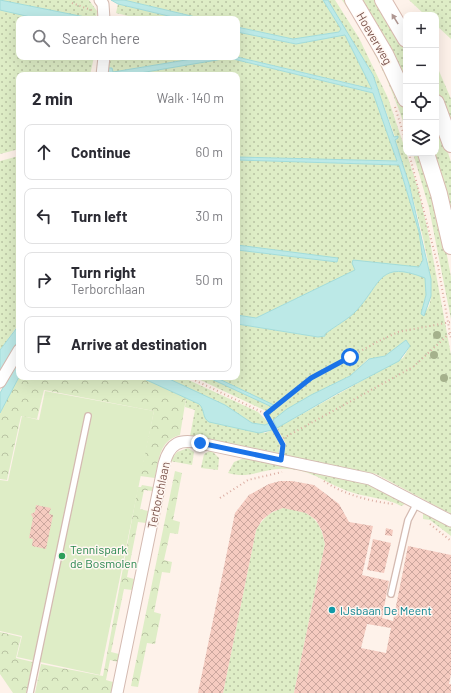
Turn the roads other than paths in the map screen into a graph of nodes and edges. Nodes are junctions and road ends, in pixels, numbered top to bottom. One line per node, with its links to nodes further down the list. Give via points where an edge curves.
1 (100, 0): 4 (street)
2 (353, 0): 8 (main road, Hoeverweg, via 385,54)
3 (383, 0): 5 (main road, one-way to 3)
4 (104, 16)
5 (403, 34)
6 (104, 60): 7 (street)
7 (102, 72)
8 (403, 93)
9 (439, 111): 10 (main road)
10 (451, 144)
11 (427, 156): 12 (main road)
12 (451, 246)
13 (16, 355): 14 (street)
14 (0, 382)
15 (88, 416): 19 (lane)
16 (415, 507): 17 (street, Terborchlaan); 18 (lane, via 408,520); 20 (street, Terborchlaan, via 370,479 190,441 180,442 170,450 164,464)
17 (451, 521)
18 (391, 594)
19 (30, 693)
20 (117, 693)

